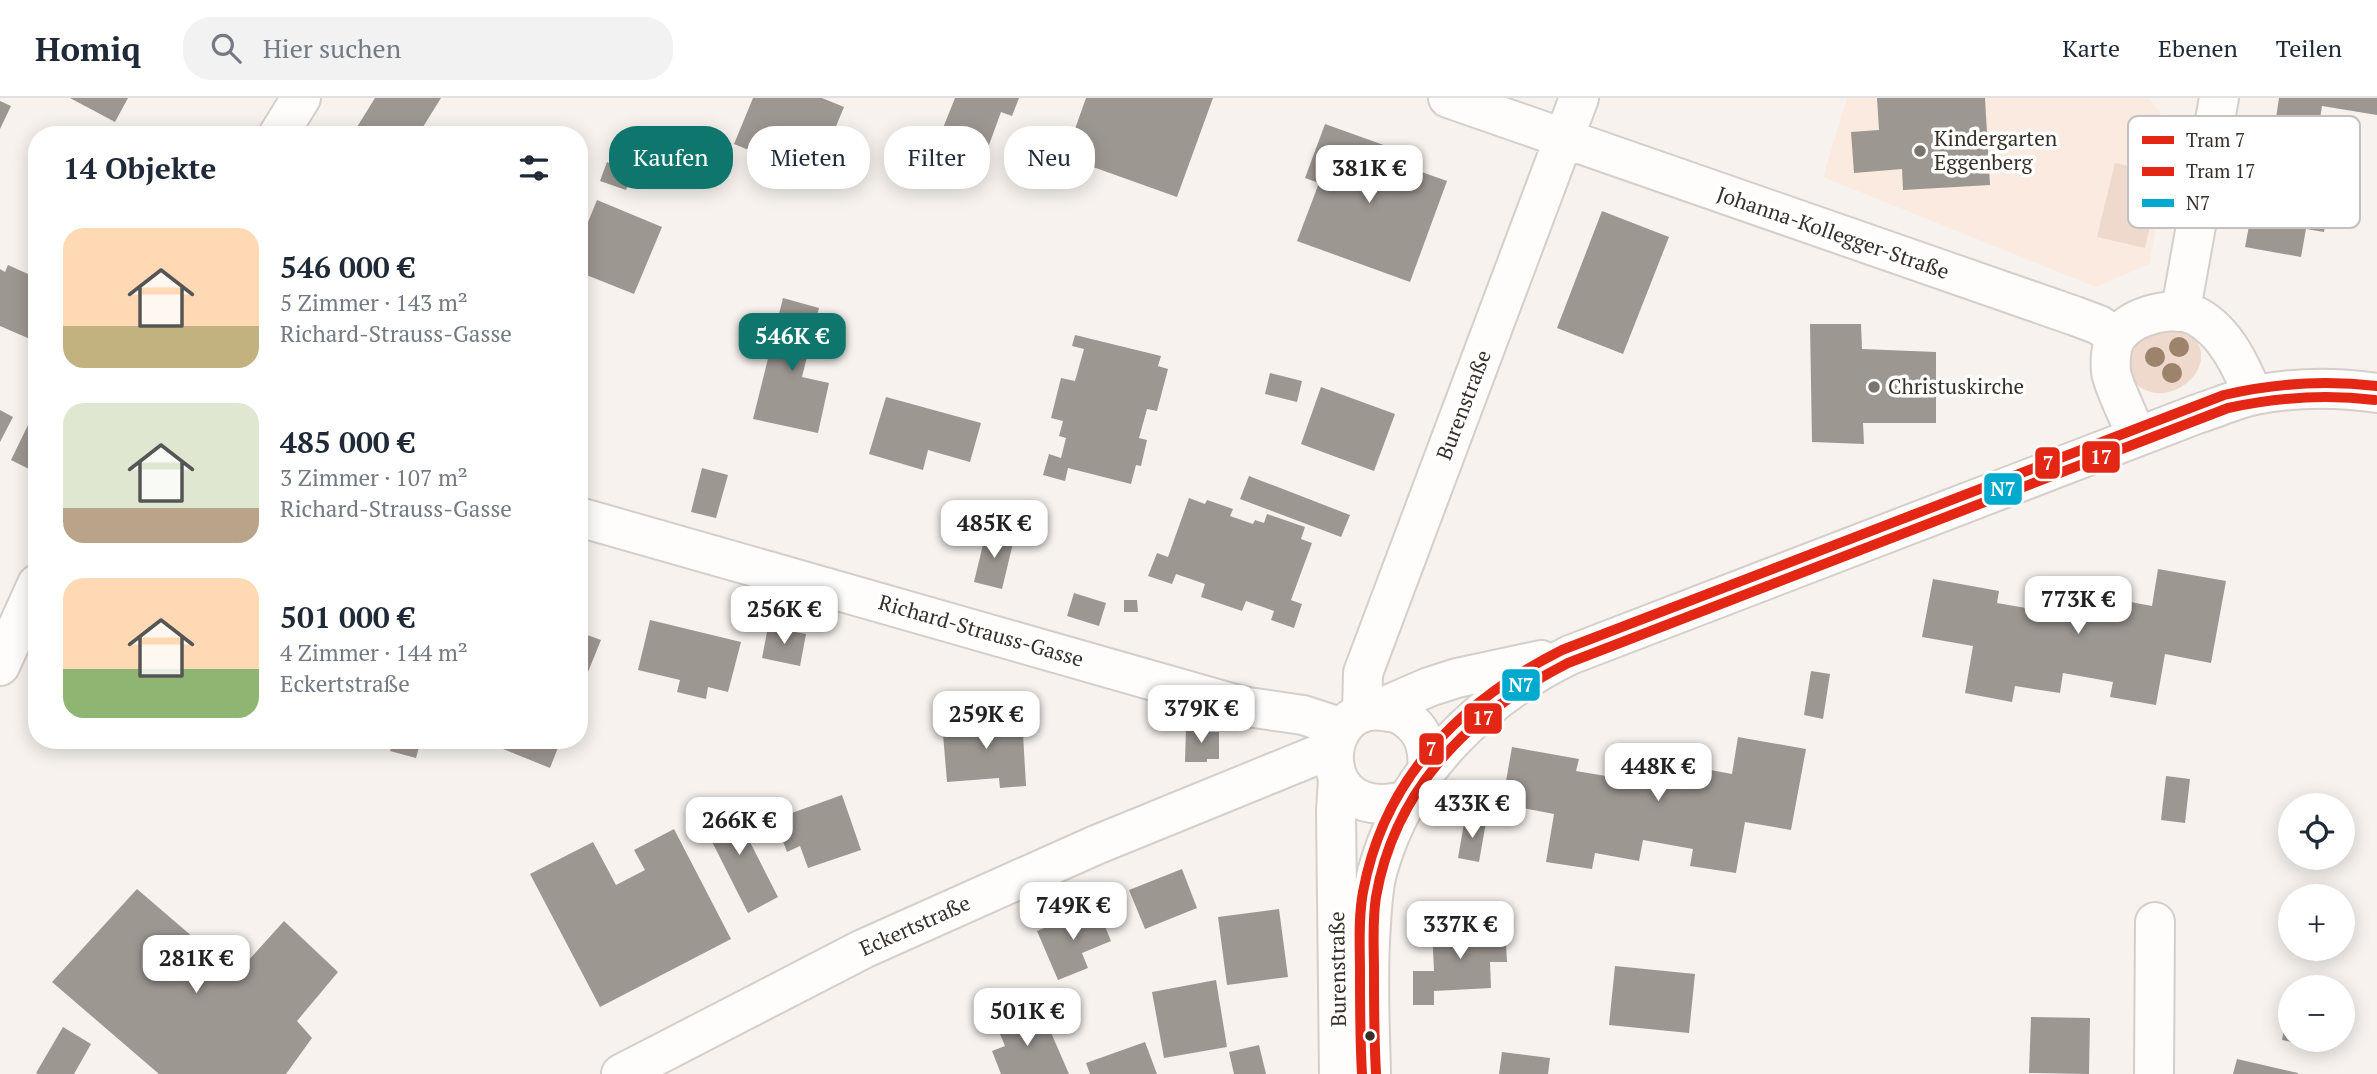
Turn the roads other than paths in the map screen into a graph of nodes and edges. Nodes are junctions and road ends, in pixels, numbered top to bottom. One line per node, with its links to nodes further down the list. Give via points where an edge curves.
1 (301, 98): 6 (street)
2 (1448, 98): 7 (street, Johanna-Kollegger-Straße)
3 (1578, 98): 7 (street, Burenstraße)
4 (2219, 98): 5 (street)
5 (2216, 116)
6 (284, 126)
7 (1564, 140): 10 (street, Johanna-Kollegger-Straße, via 2075,316); 18 (street, Burenstraße, via 1363,673)
8 (2196, 228): 9 (street)
9 (2178, 312): 10 (street, via 2146,316); 12 (street, via 2195,315 2229,347)
10 (2116, 337): 13 (street, via 2111,373)
11 (2377, 393): 12 (street, Eckertstraße, via 2300,388)
12 (2253, 395): 13 (street, Eckertstraße)
13 (2137, 437): 16 (street, Eckertstraße)
14 (588, 520): 18 (street, Richard-Strauss-Gasse, via 1248,708 1303,715)
15 (28, 604): 17 (street)
16 (1570, 655): 18 (street, Eckertstraße, via 1429,687); 19 (street, Eckertstraße, via 1512,687 1455,735)
17 (0, 666)
18 (1350, 736): 19 (street, via 1350,795 1368,804 1392,804); 19 (street, via 1399,713 1418,727 1429,753); 21 (street, Eckertstraße, via 863,949); 22 (street, Burenstraße, via 1336,811)
19 (1417, 786): 23 (street, Burenstraße, via 1378,867 1374,890 1369,953)
20 (2155, 922): 24 (street)
21 (621, 1074)
22 (1339, 1074)
23 (1371, 1074)
24 (2154, 1074)

